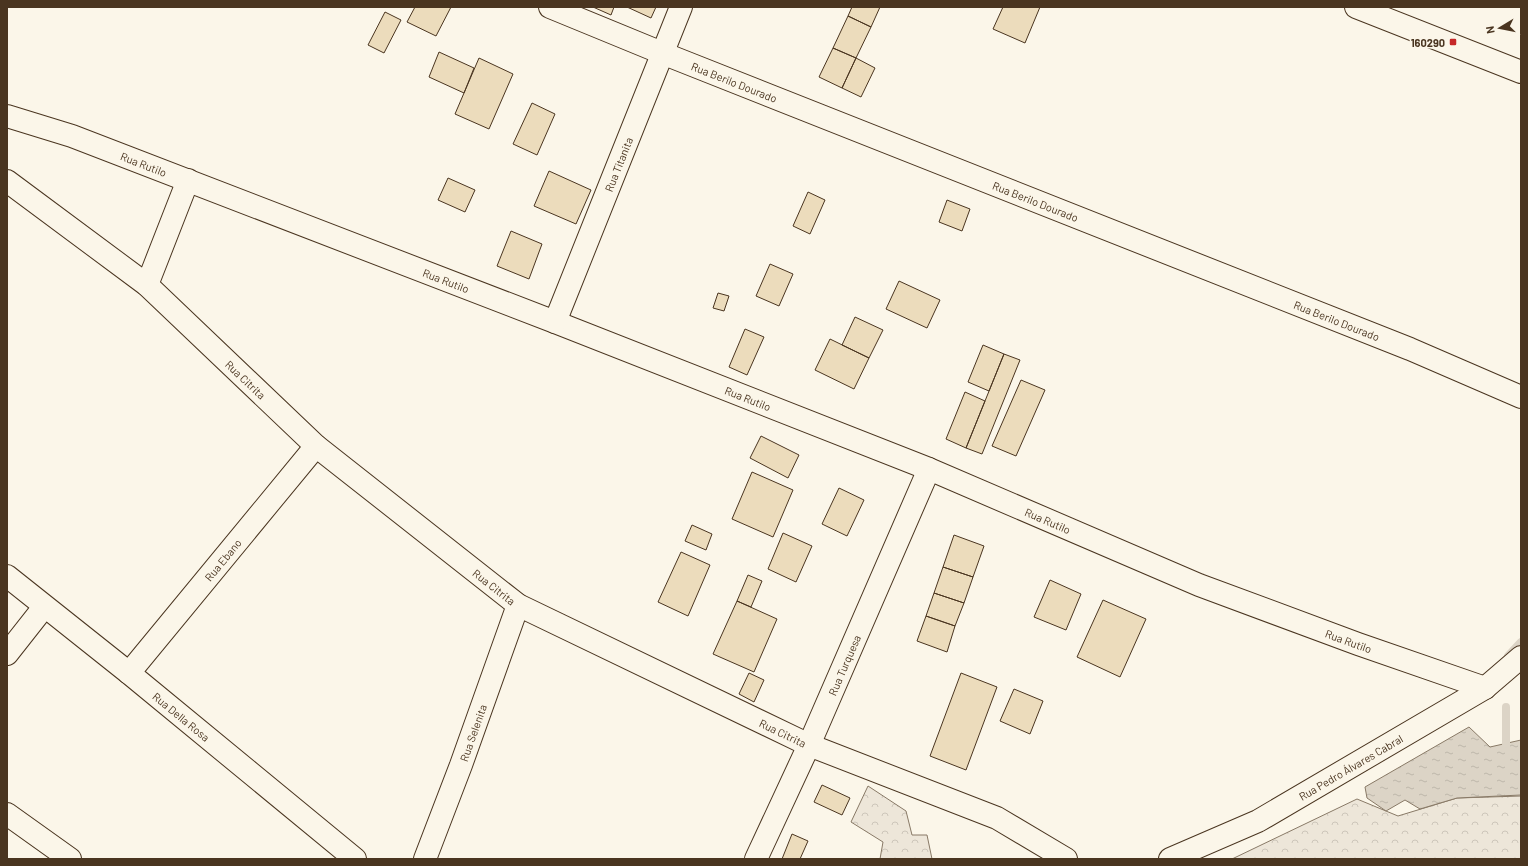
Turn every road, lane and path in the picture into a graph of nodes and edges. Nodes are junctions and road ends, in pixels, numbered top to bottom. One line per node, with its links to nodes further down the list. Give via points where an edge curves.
1 (550, 7): 4 (street, Rua Berilo Dourado)
2 (681, 7): 4 (street, Rua Titanita)
3 (1356, 7): 5 (street)
4 (662, 53): 10 (street, Rua Titanita); 11 (street, Rua Berilo Dourado, via 1410,349)
5 (1521, 72)
6 (7, 116): 7 (street, Rua Rutilo, via 72,136)
7 (188, 180): 9 (street); 10 (street, Rua Rutilo)
8 (7, 181): 9 (street, Rua Citrita)
9 (148, 285): 12 (street, Rua Citrita)
10 (555, 322): 13 (street, Rua Rutilo)
11 (1521, 398)
12 (316, 446): 15 (street, Rua Citrita); 19 (street, Rua Ebano)
13 (929, 469): 20 (street, Rua Rutilo, via 1199,585); 21 (street, Rua Turquesa)
14 (7, 576): 16 (street, Rua Della Rosa)
15 (518, 605): 21 (street, Rua Citrita); 25 (street, Rua Selenita)
16 (44, 606): 17 (street); 19 (street, Rua Della Rosa)
17 (7, 654)
18 (1521, 658): 20 (street, Rua Pedro Álvares Cabral)
19 (129, 673): 24 (street, Rua Della Rosa)
20 (1485, 688): 28 (street, Rua Pedro Álvares Cabral, via 1258,821)
21 (810, 745): 26 (street, Rua Turquesa); 27 (street, Rua Citrita, via 996,818)
22 (7, 814): 23 (street)
23 (70, 859)
24 (355, 859)
25 (425, 859)
26 (756, 859)
27 (1066, 859)
28 (1170, 859)

